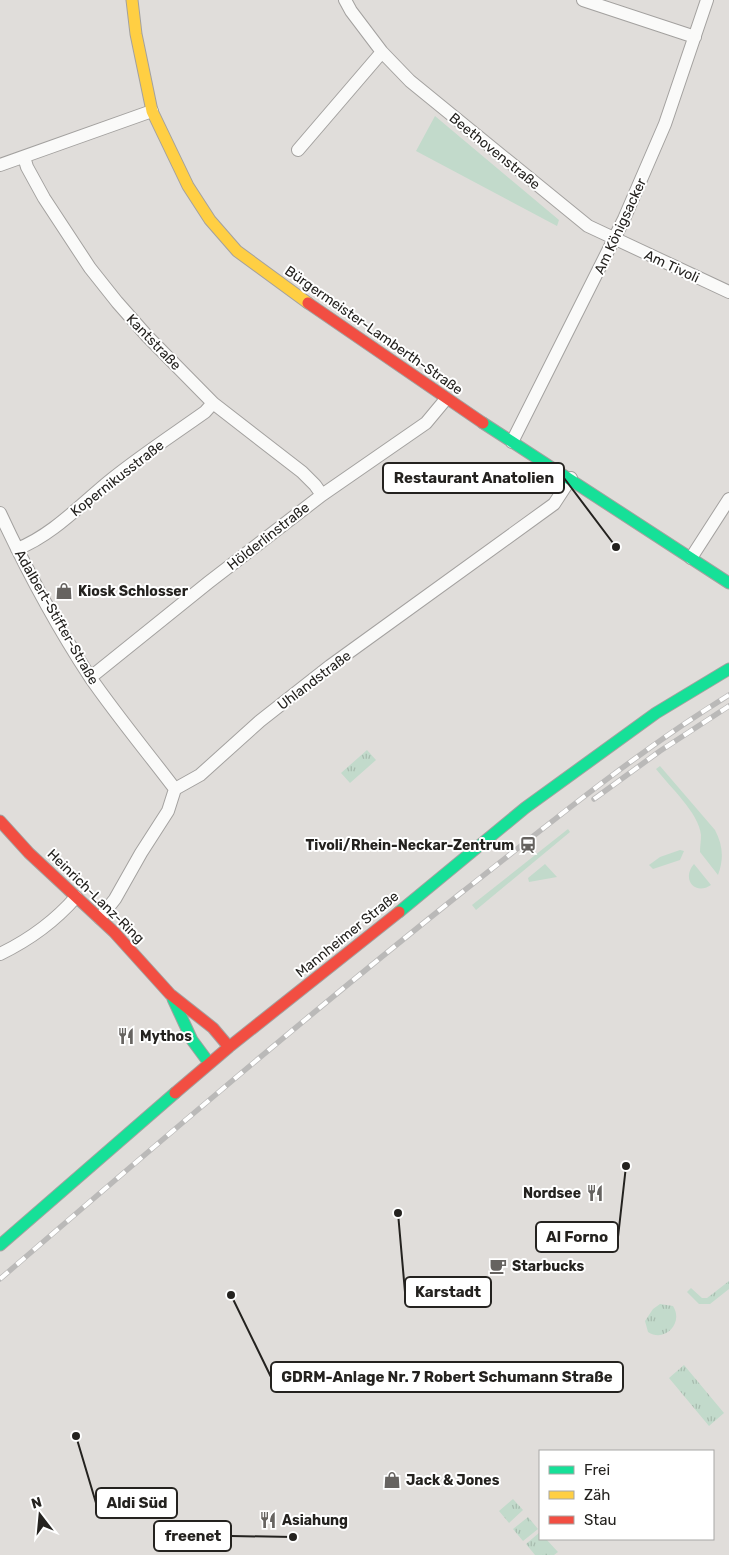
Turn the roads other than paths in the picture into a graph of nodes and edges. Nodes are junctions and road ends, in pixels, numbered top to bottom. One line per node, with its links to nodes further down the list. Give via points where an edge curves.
1 (132, 0): 7 (street, Bürgermeister-Lamberth-Straße)
2 (345, 0): 6 (street, Beethovenstraße)
3 (583, 0): 5 (street)
4 (707, 0): 5 (street, Am Königsacker)
5 (695, 37): 11 (street, Am Königsacker, via 665,124)
6 (382, 52): 8 (street); 11 (street, Beethovenstraße, via 434,102 588,226)
7 (152, 111): 9 (street); 13 (street, Bürgermeister-Lamberth-Straße, via 188,186 210,220 237,251)
8 (298, 150)
9 (24, 157): 10 (street); 14 (street, Kantstraße, via 44,198 90,268 147,336)
10 (0, 165)
11 (615, 240): 12 (street, Am Tivoli); 15 (street, Am Königsacker)
12 (729, 292)
13 (446, 399): 15 (street, Bürgermeister-Lamberth-Straße); 17 (street, Hölderlinstraße, via 426,424)
14 (214, 403): 17 (street, Kantstraße, via 302,472); 20 (street, Kopernikusstraße, via 46,533)
15 (512, 442): 16 (street, Bürgermeister-Lamberth-Straße)
16 (571, 478): 21 (street, Bürgermeister-Lamberth-Straße); 25 (street, Uhlandstraße, via 554,504 330,666 260,721 200,775)
17 (322, 494): 24 (street, Hölderlinstraße)
18 (729, 499): 21 (street)
19 (0, 513): 20 (street, Adalbert-Stifter-Straße)
20 (17, 549): 24 (street, Adalbert-Stifter-Straße)
21 (691, 558): 22 (street, Bürgermeister-Lamberth-Straße)
22 (729, 582)
23 (729, 668): 31 (street, Mannheimer Straße, via 650,716 525,808)
24 (90, 677): 25 (street, Adalbert-Stifter-Straße)
25 (175, 789): 28 (street, via 168,811)
26 (0, 821): 27 (street, Heinrich-Lanz-Ring)
27 (76, 897): 28 (street, Heinrich-Lanz-Ring); 29 (street, via 56,919 16,947)
28 (100, 918): 30 (street, Heinrich-Lanz-Ring)
29 (0, 954)
30 (170, 994): 31 (street, Heinrich-Lanz-Ring, via 213,1028); 32 (street, Heinrich-Lanz-Ring, via 192,1040)
31 (229, 1047): 32 (street, Mannheimer Straße)
32 (210, 1063): 33 (street, Mannheimer Straße)
33 (0, 1245)

